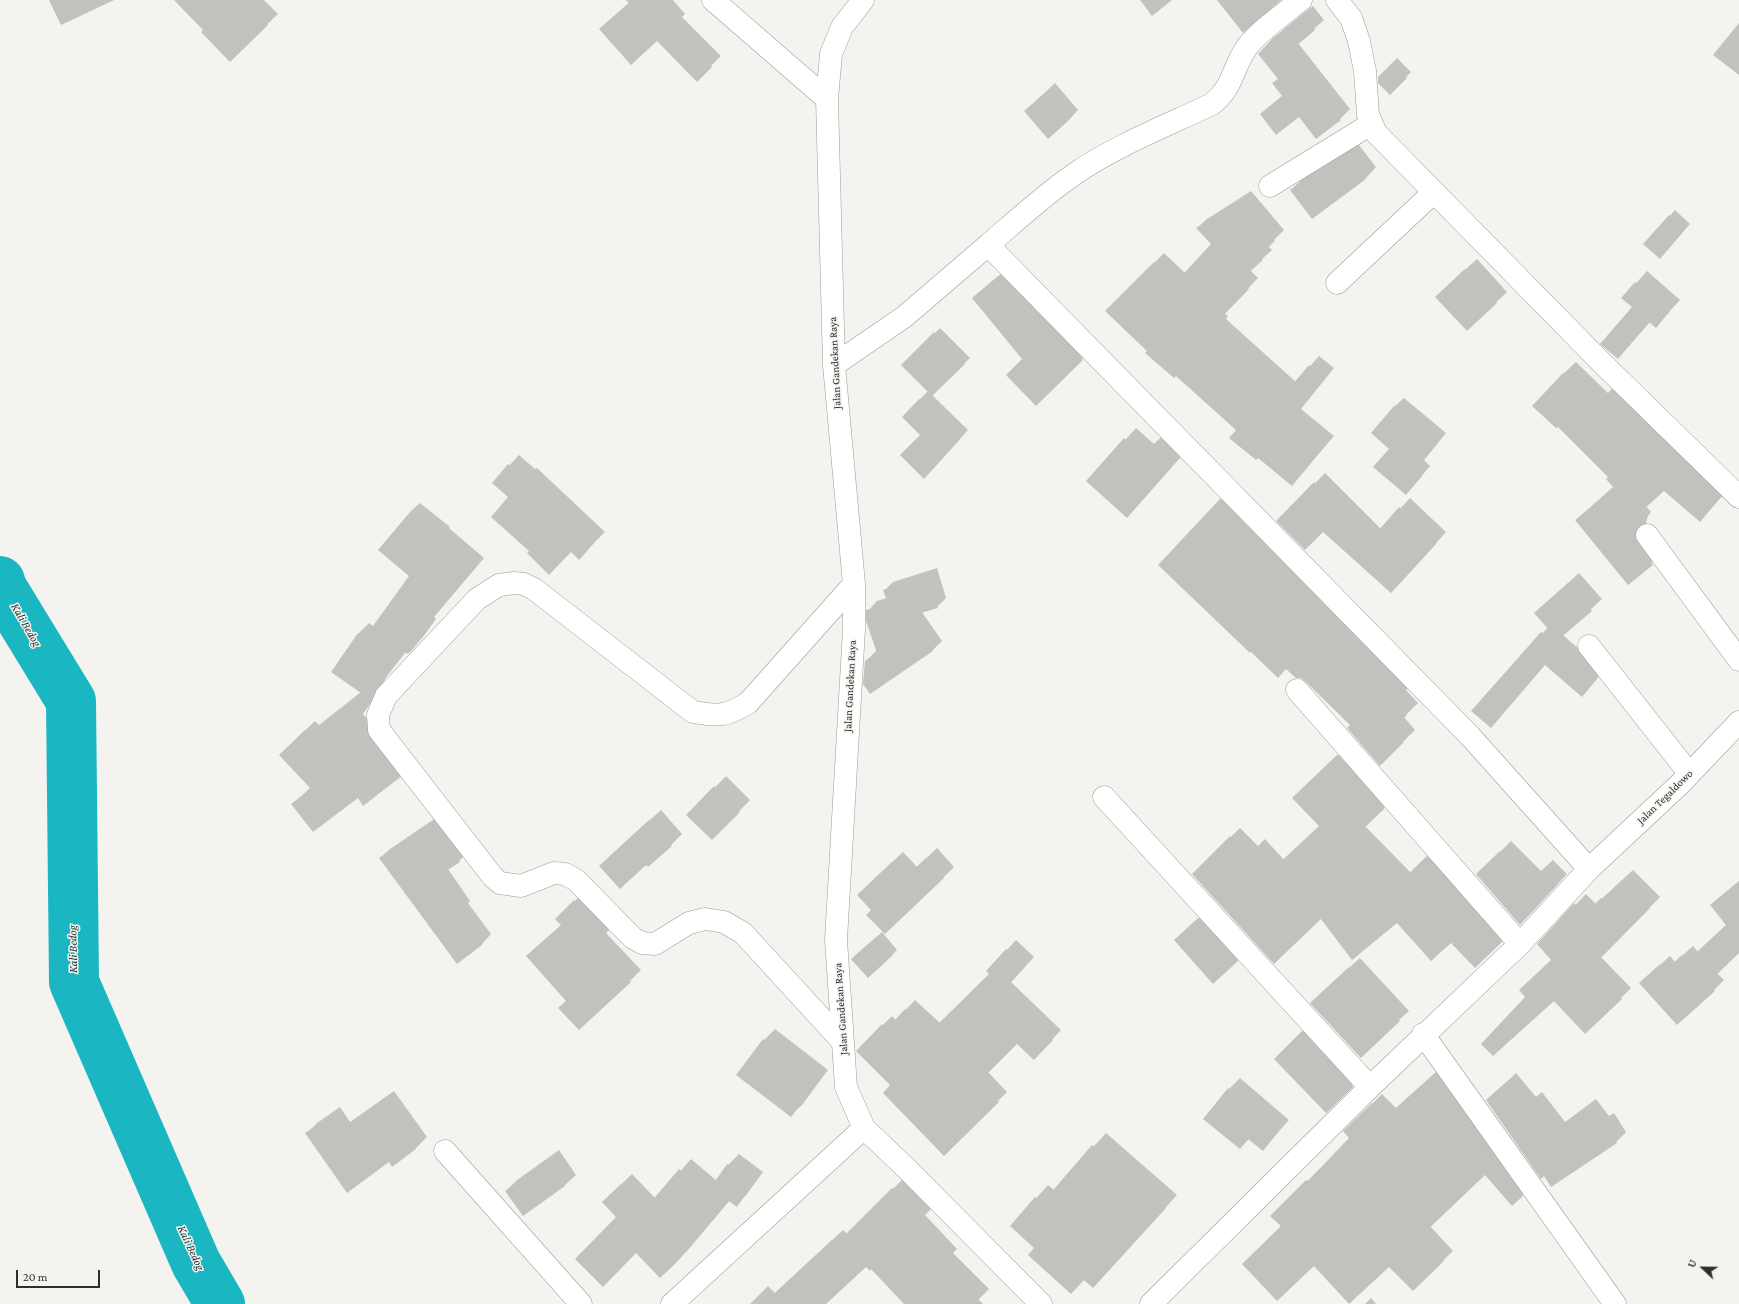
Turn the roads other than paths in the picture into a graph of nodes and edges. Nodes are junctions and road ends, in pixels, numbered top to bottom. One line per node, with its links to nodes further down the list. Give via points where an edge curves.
1 (713, 0): 5 (street)
2 (863, 0): 5 (street, Jalan Gandekan Raya, via 842,27 831,54)
3 (1302, 0): 9 (street, via 1248,46 1230,85 1212,104 1076,172)
4 (1337, 0): 6 (street, via 1351,18 1359,41)
5 (827, 99): 11 (street, Jalan Gandekan Raya)
6 (1371, 124): 7 (street); 8 (street)
7 (1270, 186)
8 (1434, 192): 10 (street); 12 (street, via 1618,379)
9 (988, 245): 11 (street, via 904,317); 21 (street, via 1470,736)
10 (1337, 283)
11 (834, 365): 14 (street, Jalan Gandekan Raya)
12 (1739, 497)
13 (1646, 535): 16 (street)
14 (854, 584): 24 (street, Jalan Gandekan Raya, via 836,940); 24 (street, via 748,704 733,713 716,716 693,712 534,589 524,584 499,585 477,599 386,696 378,714 379,730 500,883 521,886 554,873 565,874 576,880 632,938 642,943 655,944 689,923 705,919 724,922 743,933)
15 (1589, 646): 19 (street)
16 (1739, 660)
17 (1297, 690): 22 (street)
18 (1739, 722): 19 (street, Jalan Tegaldowo)
19 (1690, 773): 21 (street, Jalan Tegaldowo)
20 (1104, 797): 25 (street)
21 (1589, 869): 22 (street, Jalan Tegaldowo)
22 (1520, 944): 23 (street, Jalan Tegaldowo)
23 (1423, 1034): 25 (street, Jalan Tegaldowo); 32 (street)
24 (842, 1041): 26 (street, Jalan Gandekan Raya, via 846,1087)
25 (1370, 1087): 31 (street, Jalan Tegaldowo)
26 (864, 1128): 29 (street); 30 (street, Jalan Gandekan Raya)
27 (445, 1151): 28 (street)
28 (581, 1304)
29 (672, 1304)
30 (1041, 1304)
31 (1151, 1304)
32 (1615, 1304)

